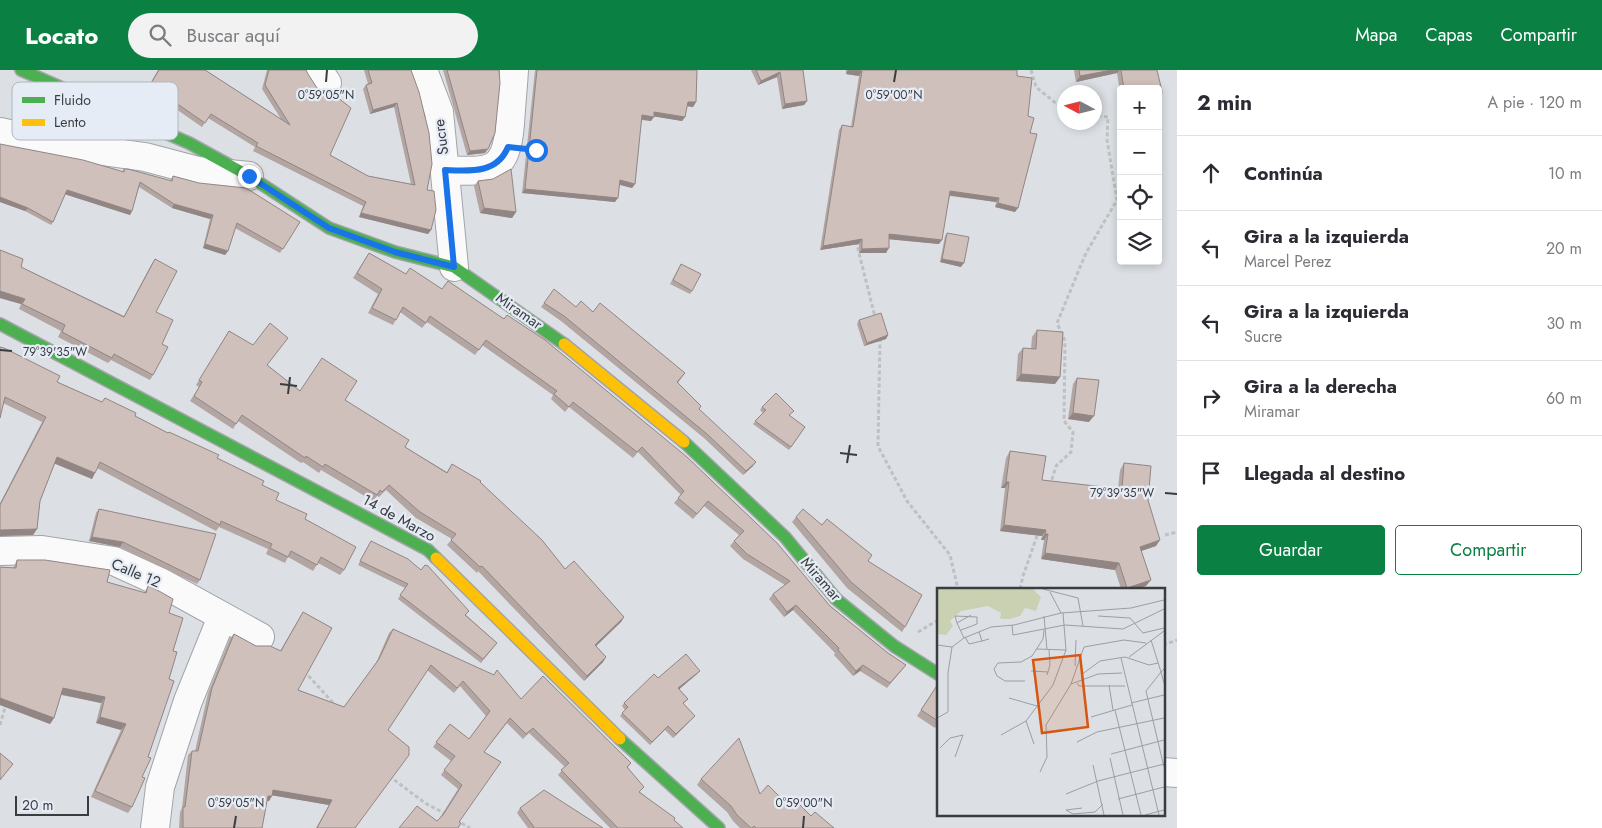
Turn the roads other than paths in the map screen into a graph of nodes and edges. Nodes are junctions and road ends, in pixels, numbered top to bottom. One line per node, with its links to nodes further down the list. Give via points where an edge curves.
1 (21, 70): 4 (street, Miramar)
2 (422, 70): 7 (street, Sucre, via 438,112)
3 (514, 70): 7 (street, via 508,147 502,159 474,171)
4 (49, 82)
5 (178, 138): 8 (street, Miramar)
6 (36, 140): 8 (street, via 145,158 198,171)
7 (445, 170): 9 (street, Sucre)
8 (249, 176): 9 (street, Miramar, via 329,228 395,252)
9 (454, 267): 14 (street, Miramar, via 550,333 694,450 785,537 836,599 894,646)
10 (0, 324): 18 (street, 14 de Marzo, via 428,550 616,736)
11 (0, 551): 12 (street, Calle 12, via 42,550 114,561 162,583)
12 (222, 617): 13 (street, Calle 12); 17 (street, via 188,701 160,787)
13 (260, 637)
14 (937, 673)
15 (1164, 772): 16 (street)
16 (1177, 773)
17 (155, 828)
18 (719, 828)

